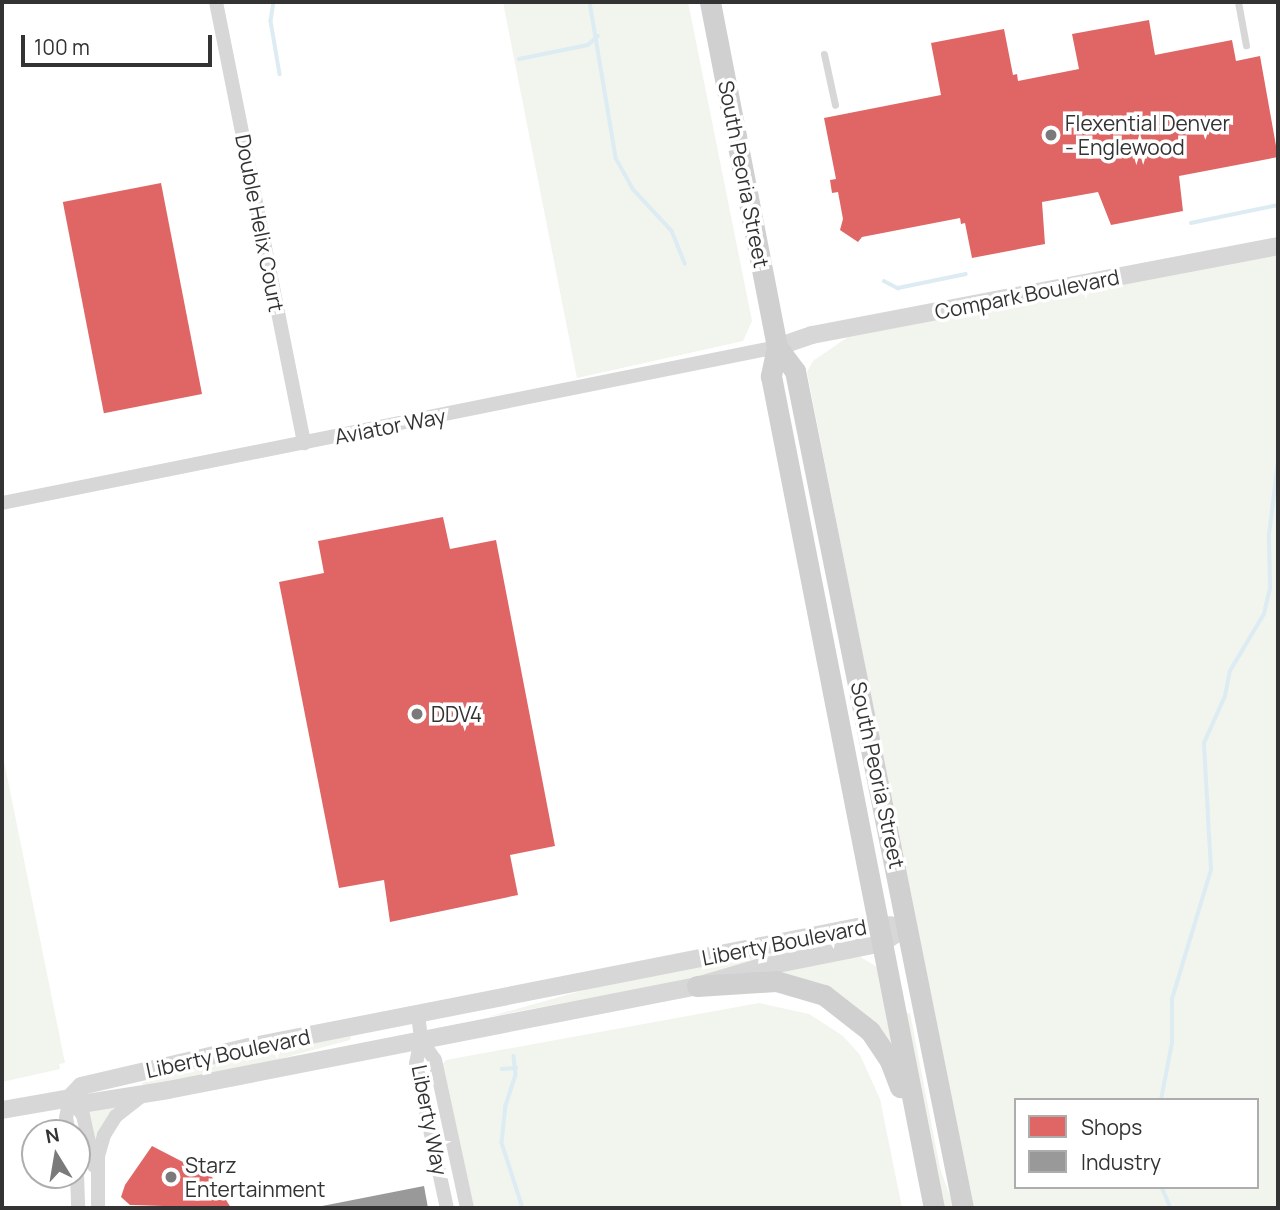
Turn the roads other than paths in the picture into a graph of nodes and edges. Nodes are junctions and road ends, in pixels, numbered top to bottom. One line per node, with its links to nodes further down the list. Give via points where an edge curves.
1 (216, 2): 9 (street, Double Helix Court)
2 (710, 2): 8 (main road, South Peoria Street)
3 (1238, 2): 4 (lane)
4 (1246, 45)
5 (824, 54): 6 (lane)
6 (835, 105)
7 (1278, 246): 8 (street, Compark Boulevard, via 812,335)
8 (777, 347): 9 (street, Aviator Way); 11 (main road, South Peoria Street, via 795,372); 12 (main road, South Peoria Street, via 771,376)
9 (304, 443): 10 (street, Aviator Way)
10 (2, 503)
11 (908, 926): 12 (street, Liberty Boulevard); 28 (main road, South Peoria Street)
12 (880, 933): 13 (street, Liberty Boulevard); 14 (street, Liberty Boulevard); 20 (main road, South Peoria Street)
13 (696, 986): 15 (street, Liberty Boulevard); 20 (main road, via 786,982 835,1002 862,1022 879,1043 895,1072 905,1115)
14 (418, 1014): 15 (street); 17 (street, Liberty Boulevard, via 93,1083 81,1086)
15 (421, 1040): 16 (street, Liberty Boulevard); 25 (street, Liberty Way, via 416,1064); 26 (street, Liberty Way, via 435,1060)
16 (146, 1093): 17 (street, Liberty Boulevard, via 87,1103); 21 (street, via 110,1123 100,1146)
17 (70, 1098): 18 (street, Liberty Boulevard); 19 (street); 21 (street, via 83,1115)
18 (2, 1110)
19 (66, 1119)
20 (920, 1136): 27 (main road, South Peoria Street)
21 (97, 1173): 24 (street)
22 (77, 1189): 23 (street)
23 (78, 1208)
24 (98, 1208)
25 (447, 1208)
26 (467, 1208)
27 (934, 1208)
28 (963, 1208)

